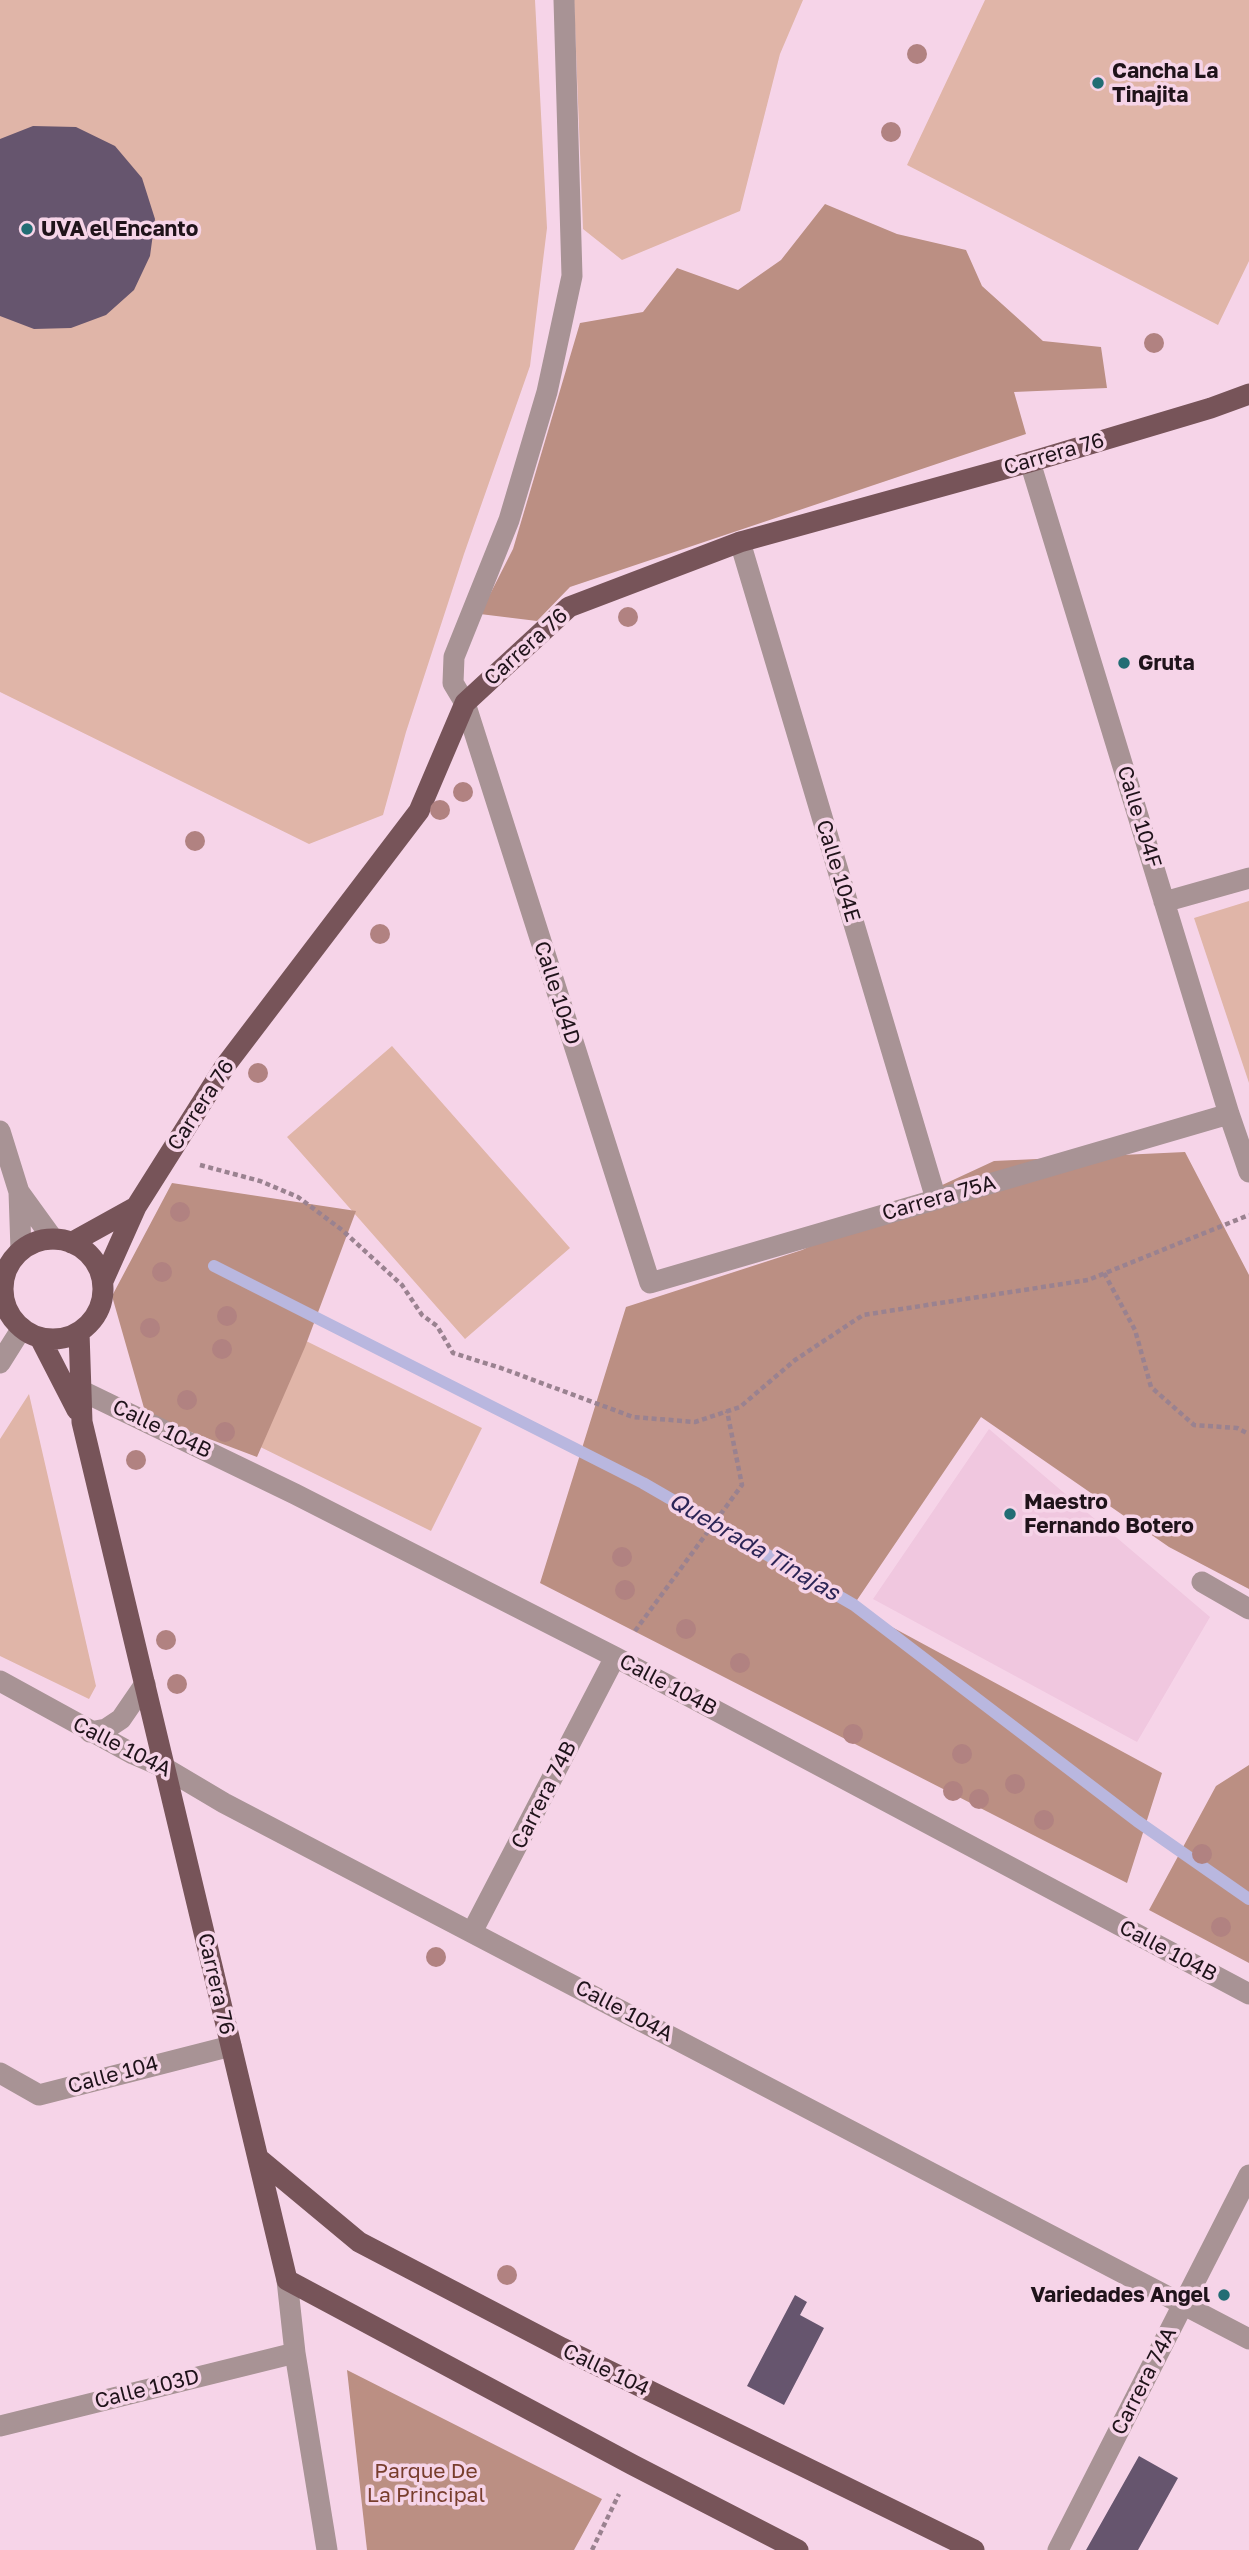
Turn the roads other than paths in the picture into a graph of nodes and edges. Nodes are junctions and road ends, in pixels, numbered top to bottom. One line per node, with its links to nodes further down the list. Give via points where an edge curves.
1 (564, 0): 5 (street, Calle 104D, via 572,276 547,393 509,520 454,657 453,683)
2 (1249, 394): 3 (main road, Carrera 76)
3 (1030, 462): 4 (main road, Carrera 76); 7 (street, Calle 104F)
4 (740, 542): 5 (main road, Carrera 76, via 569,607); 12 (street, Calle 104E)
5 (465, 703): 13 (main road, Carrera 76, via 419,811 225,1066); 18 (street, Calle 104D)
6 (1249, 878): 7 (street)
7 (1164, 902): 8 (street, Calle 104F)
8 (1229, 1114): 10 (street, Calle 104F); 12 (street, Carrera 75A)
9 (0, 1131): 11 (street)
10 (1249, 1172)
11 (19, 1192): 14 (street); 15 (street)
12 (936, 1199): 18 (street, Carrera 75A)
13 (136, 1207): 14 (main road, Carrera 76); 17 (main road, Carrera 76)
14 (62, 1241): 15 (main road, via 42,1240); 17 (main road, via 82,1248)
15 (21, 1250): 16 (main road)
16 (3, 1271): 20 (main road, via 4,1303 14,1321)
17 (103, 1281): 19 (main road, via 99,1310)
18 (650, 1283)
19 (79, 1332): 20 (main road, via 67,1338); 22 (main road, Carrera 76)
20 (31, 1333): 21 (street); 23 (main road, Carrera 76)
21 (0, 1363)
22 (80, 1390): 23 (main road, Carrera 76); 26 (street, Calle 104B)
23 (82, 1422): 28 (main road, Carrera 76)
24 (1202, 1582): 25 (street)
25 (1249, 1609)
26 (615, 1657): 31 (street, Carrera 74B); 32 (street, Calle 104B)
27 (0, 1681): 29 (street, Calle 104A)
28 (145, 1684): 29 (street, via 121,1719 106,1729); 30 (main road, Carrera 76)
29 (90, 1731): 30 (street, Calle 104A)
30 (165, 1768): 31 (street, Calle 104A); 33 (main road, Carrera 76)
31 (472, 1932): 38 (street, Calle 104A)
32 (1249, 1994)
33 (231, 2046): 34 (street, Calle 104, via 39,2095); 35 (main road, Carrera 76)
34 (0, 2073)
35 (258, 2158): 37 (main road, Carrera 76); 44 (main road, Calle 104, via 359,2242 562,2348)
36 (1249, 2175): 38 (street, Carrera 74A)
37 (287, 2280): 40 (street, Carrera 76); 43 (main road)
38 (1183, 2305): 39 (street, Calle 104A); 45 (street, Carrera 74A)
39 (1249, 2339)
40 (295, 2353): 41 (street, Calle 103D); 42 (street, Carrera 76)
41 (0, 2426)
42 (327, 2550)
43 (798, 2550)
44 (974, 2550)
45 (1058, 2550)

